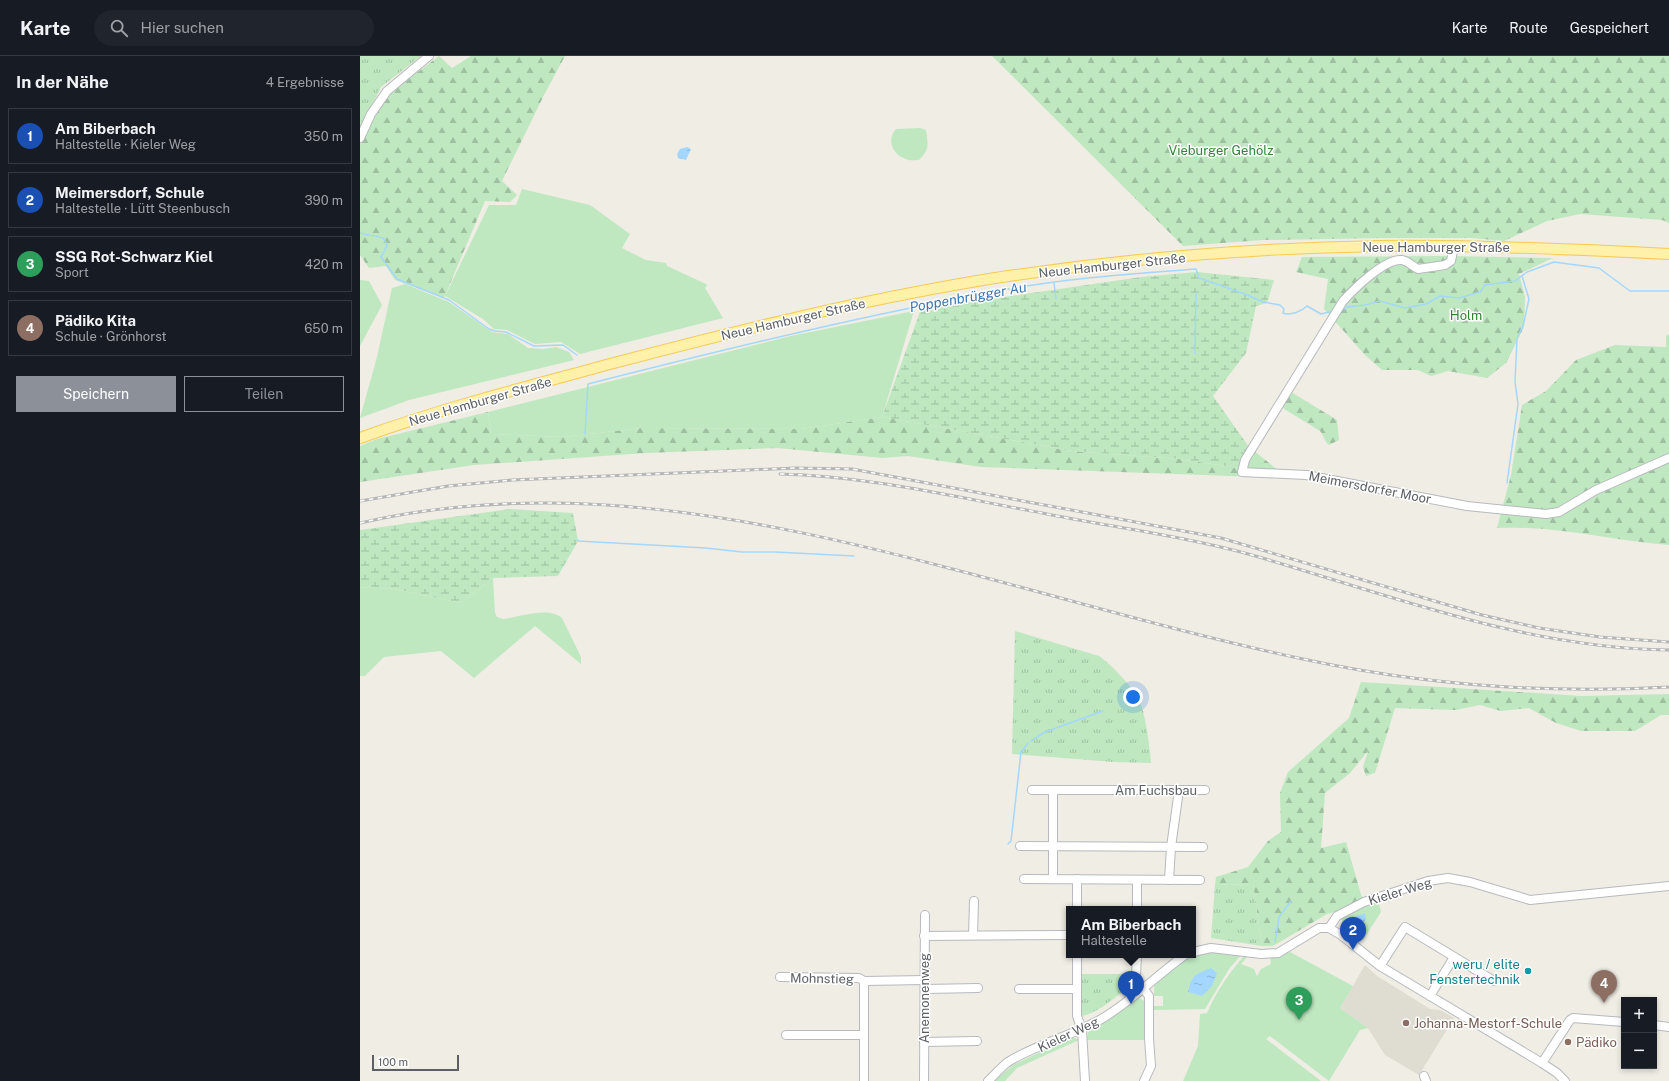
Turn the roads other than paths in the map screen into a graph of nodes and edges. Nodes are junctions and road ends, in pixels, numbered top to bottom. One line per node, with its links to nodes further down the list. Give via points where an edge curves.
1 (429, 56): 2 (street, via 387,91 371,114)
2 (360, 138)
3 (1454, 246): 4 (main road, Neue Hamburger Straße); 5 (main road, Neue Hamburger Straße, via 1309,248 1177,257 1096,265 953,286 879,299 742,330 459,406); 6 (street, Meimersdorfer Moor, via 1451,261 1445,265 1418,269 1405,261 1391,262 1343,300 1245,460 1242,472 1306,475 1467,506 1546,514 1559,512 1596,490)
4 (1669, 254)
5 (360, 438)
6 (1669, 458)
7 (1032, 790): 8 (street, Am Fuchsbau)
8 (1052, 790): 9 (street, Am Fuchsbau); 12 (street)
9 (1179, 790): 10 (street, Am Fuchsbau); 13 (street)
10 (1205, 790)
11 (1020, 846): 12 (street)
12 (1052, 847): 13 (street); 16 (street)
13 (1171, 847): 14 (street); 19 (street)
14 (1203, 847)
15 (1024, 879): 16 (street)
16 (1052, 879): 17 (street)
17 (1077, 879): 18 (street); 23 (street)
18 (1137, 880): 19 (street); 24 (street)
19 (1169, 880): 20 (street)
20 (1200, 880)
21 (1669, 886): 26 (street, Kieler Weg, via 1530,900 1448,878 1428,881 1364,902 1337,916)
22 (974, 901): 27 (street)
23 (1077, 906)
24 (1137, 906)
25 (925, 915): 29 (street, Anemonenweg)
26 (1329, 928): 30 (street, via 1319,928 1278,953 1261,954 1211,948); 35 (street)
27 (973, 935): 28 (street); 29 (street)
28 (1066, 935)
29 (924, 936): 37 (street, Anemonenweg)
30 (1196, 951)
31 (1454, 957): 35 (street, via 1405,927); 39 (street); 45 (street)
32 (1078, 958): 44 (street)
33 (1137, 958): 41 (street, via 1136,976)
34 (1181, 958): 41 (street, Kieler Weg)
35 (1380, 966): 45 (street)
36 (780, 978): 38 (street, Mohnstieg, via 859,978)
37 (924, 980): 38 (street, Mohnstieg); 42 (street, Anemonenweg)
38 (864, 981): 51 (street)
39 (1494, 981)
40 (978, 988): 42 (street)
41 (1144, 988): 49 (street, Kieler Weg, via 1129,1001); 59 (street, via 1149,996 1148,1038 1151,1066)
42 (925, 989): 53 (street, Anemonenweg)
43 (1019, 989): 44 (street)
44 (1077, 989): 49 (street, via 1077,1016)
45 (1430, 996): 54 (street)
46 (1621, 1022): 54 (street, via 1573,1018)
47 (1657, 1025): 48 (street)
48 (1669, 1027)
49 (1082, 1030): 57 (street, Kieler Weg, via 1008,1062); 58 (street)
50 (786, 1035): 51 (street)
51 (864, 1035): 55 (street)
52 (976, 1041): 53 (street)
53 (924, 1042): 56 (street, Anemonenweg)
54 (1542, 1064): 60 (street)
55 (864, 1081)
56 (924, 1081)
57 (988, 1081)
58 (1085, 1081)
59 (1144, 1081)
60 (1565, 1081)

